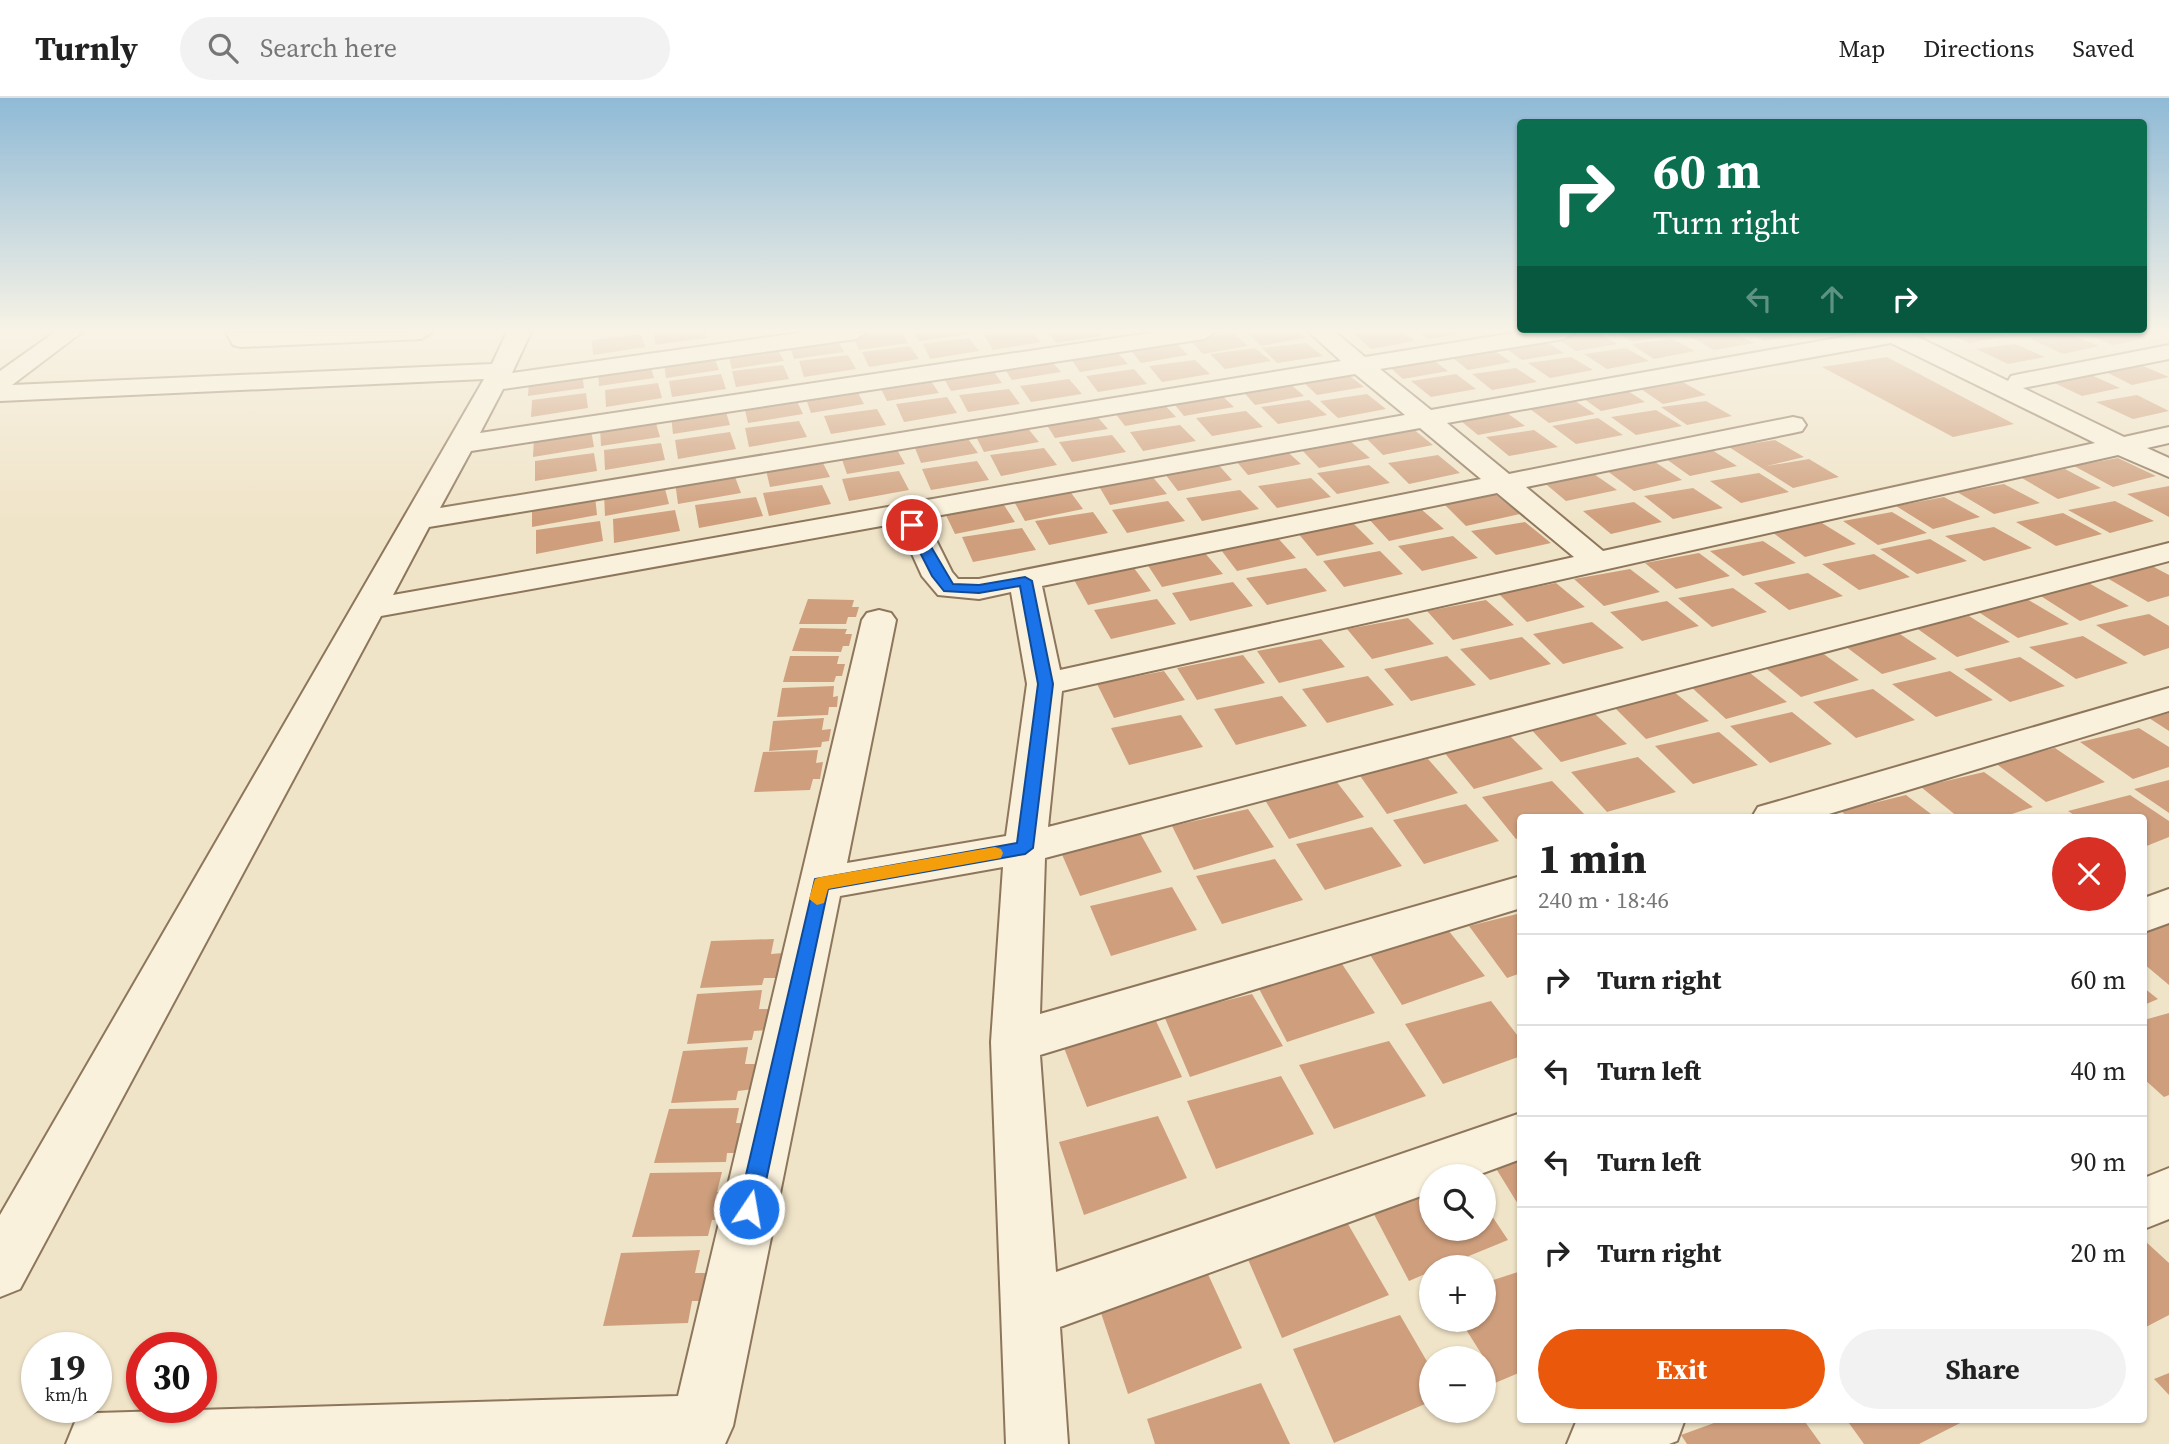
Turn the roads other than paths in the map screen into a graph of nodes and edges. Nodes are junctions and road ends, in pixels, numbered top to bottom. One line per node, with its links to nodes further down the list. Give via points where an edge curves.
1 (488, 395): 11 (street)
2 (787, 395): 11 (street)
3 (1180, 395): 15 (street)
4 (1396, 395): 8 (street)
5 (1559, 395): 8 (street)
6 (2042, 395): 10 (street)
7 (2049, 395): 10 (street)
8 (1425, 419): 13 (street); 14 (street)
9 (1793, 425): 13 (street)
10 (2151, 443): 12 (street); 17 (street)
11 (460, 444): 15 (street)
12 (2169, 469)
13 (1504, 483): 17 (street); 18 (street)
14 (907, 511): 18 (street, via 949,588 979,589); 19 (street)
15 (418, 520): 19 (street)
16 (2169, 552): 24 (street)
17 (1597, 561): 21 (street)
18 (1025, 581): 21 (street)
19 (367, 609): 33 (street)
20 (879, 620): 25 (street)
21 (1045, 684): 24 (street)
22 (2169, 699): 23 (street)
23 (1782, 814)
24 (1025, 848): 25 (street); 29 (street)
25 (821, 883): 36 (street, via 702,1426)
26 (1517, 893): 29 (street)
27 (2169, 906): 28 (street)
28 (2147, 914)
29 (1015, 1042): 34 (street)
30 (1517, 1137): 34 (street)
31 (2169, 1193): 32 (street)
32 (2147, 1203)
33 (0, 1269)
34 (1029, 1310): 37 (street)
35 (1646, 1423): 38 (street)
36 (97, 1444)
37 (1037, 1444)
38 (1598, 1444)

